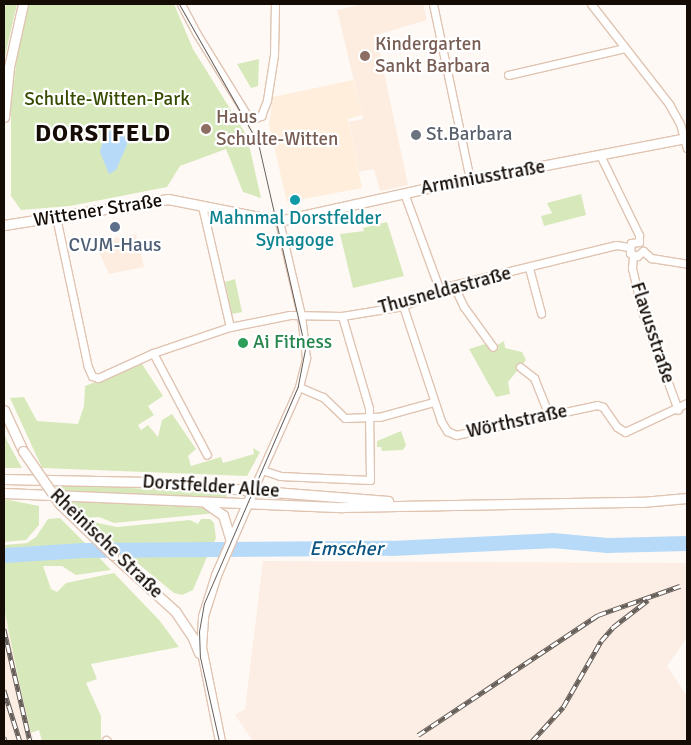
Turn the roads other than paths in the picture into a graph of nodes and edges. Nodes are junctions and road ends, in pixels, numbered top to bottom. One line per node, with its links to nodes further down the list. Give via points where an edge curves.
1 (23, 4): 8 (main road, via 9,67)
2 (181, 4): 3 (street, via 248,117 253,119 261,116 266,100 274,55)
3 (275, 4)
4 (433, 4): 11 (street)
5 (591, 4): 6 (street)
6 (625, 48): 7 (street); 9 (street, via 668,104)
7 (508, 75)
8 (4, 117)
9 (686, 142): 10 (main road, Arminiusstraße)
10 (601, 157): 11 (main road, Arminiusstraße); 17 (street, via 639,235)
11 (470, 180): 12 (main road, Arminiusstraße)
12 (404, 193): 15 (main road, Arminiusstraße); 24 (street)
13 (202, 206): 14 (main road, Wittener Straße, via 168,199); 15 (main road, Wittener Straße); 29 (street)
14 (56, 217): 16 (main road, Wittener Straße); 31 (street, Thusneldastraße, via 92,376 106,376)
15 (279, 221): 27 (street)
16 (4, 225)
17 (639, 242): 18 (street, via 633,242); 19 (street)
18 (629, 247): 20 (street); 22 (street, Thusneldastraße, via 616,245)
19 (643, 251): 20 (street, via 640,256); 21 (street, via 652,258)
20 (633, 256): 37 (street, Flavusstraße, via 632,268 642,311)
21 (687, 264)
22 (529, 268): 23 (street, Thusneldastraße); 26 (street, Thusneldastraße)
23 (454, 286): 24 (street, Thusneldastraße); 30 (street, via 464,307)
24 (439, 288): 25 (street, Thusneldastraße)
25 (404, 306): 28 (street, Thusneldastraße); 34 (street, Wörthstraße)
26 (541, 313)
27 (301, 315): 28 (street, Thusneldastraße); 29 (street, Thusneldastraße); 33 (street, via 307,348)
28 (342, 316): 39 (street)
29 (230, 327): 31 (street, Thusneldastraße)
30 (493, 348)
31 (153, 353): 40 (street)
32 (520, 367): 38 (street, via 534,378)
33 (299, 387): 39 (street, via 323,397 343,418); 41 (street)
34 (434, 402): 38 (street, Wörthstraße, via 446,429 459,435); 39 (street)
35 (687, 403): 37 (street, Wörthstraße)
36 (4, 410): 51 (main road, Rheinische Straße, bridge, via 23,451 59,503 159,594)
37 (678, 410): 38 (street, Wörthstraße, via 625,432 599,406)
38 (550, 415)
39 (370, 418): 41 (street, via 370,480 280,476)
40 (207, 455)
41 (262, 470): 43 (street)
42 (4, 479): 43 (main road, Dorstfelder Allee, via 87,480)
43 (253, 490): 47 (main road, Rheinische Straße); 48 (main road, Dorstfelder Allee)
44 (4, 493): 46 (main road, Dorstfelder Allee)
45 (687, 498): 48 (main road, Dorstfelder Allee, via 642,502)
46 (205, 503): 47 (main road, Dorstfelder Allee); 49 (main road, via 224,519)
47 (247, 505): 48 (main road, Dorstfelder Allee); 49 (main road, Rheinische Straße)
48 (418, 505)
49 (231, 542): 50 (main road, Rheinische Straße)
50 (203, 616): 51 (main road, via 193,621); 52 (main road, Rheinische Straße, via 201,648)
51 (182, 620): 52 (main road, Rheinische Straße, via 193,638)
52 (206, 679): 53 (main road, Rheinische Straße)
53 (220, 741)

